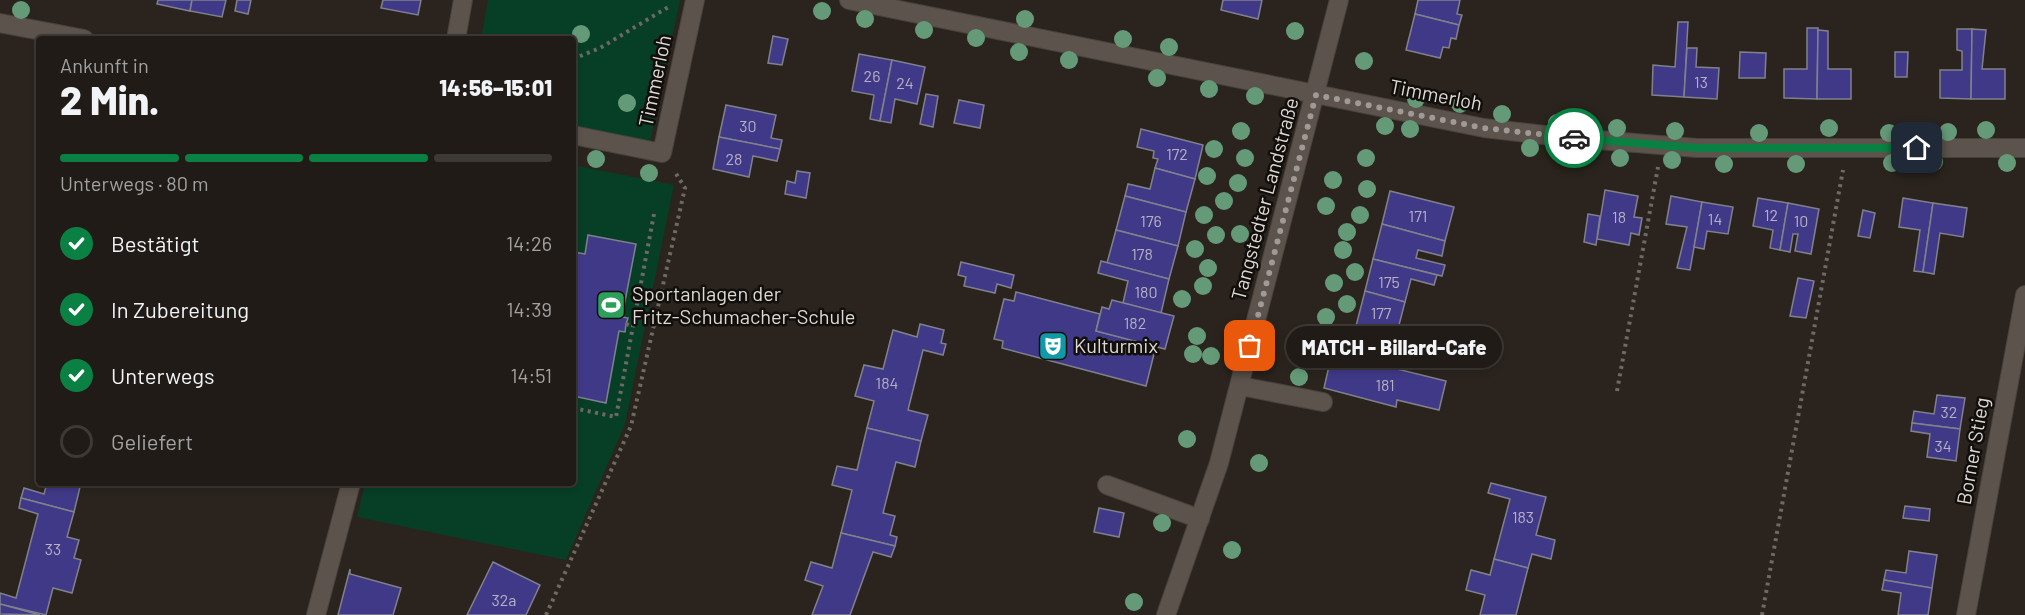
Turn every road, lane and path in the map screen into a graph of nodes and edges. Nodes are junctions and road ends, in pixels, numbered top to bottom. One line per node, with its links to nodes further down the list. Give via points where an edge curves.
1 (463, 0): 8 (street)
2 (680, 0): 9 (path, via 600,48)
3 (695, 0): 15 (street, Timmerloh)
4 (849, 0): 10 (street, Timmerloh)
5 (1339, 0): 10 (street, Tangstedter Landstraße)
6 (0, 22): 7 (street)
7 (69, 36)
8 (457, 36)
9 (576, 58)
10 (1316, 95): 12 (street, Timmerloh, via 1484,128); 20 (street, Tangstedter Landstraße)
11 (576, 136): 15 (street, Timmerloh)
12 (1661, 146): 13 (street, Timmerloh); 21 (path)
13 (1847, 147): 14 (street, Timmerloh); 30 (path)
14 (2025, 148)
15 (662, 153): 28 (path, via 685,188 631,426)
16 (654, 214): 19 (path)
17 (2025, 295): 31 (street, Borner Stieg)
18 (626, 324): 19 (path)
19 (633, 326): 23 (path, via 616,417)
20 (1240, 386): 22 (street); 26 (street, Tangstedter Landstraße)
21 (1617, 391)
22 (1323, 402)
23 (576, 409)
24 (1107, 485): 26 (street)
25 (350, 486): 27 (street)
26 (1200, 519): 29 (street, Tangstedter Landstraße)
27 (316, 615)
28 (546, 615)
29 (1166, 615)
30 (1762, 615)
31 (1966, 615)

